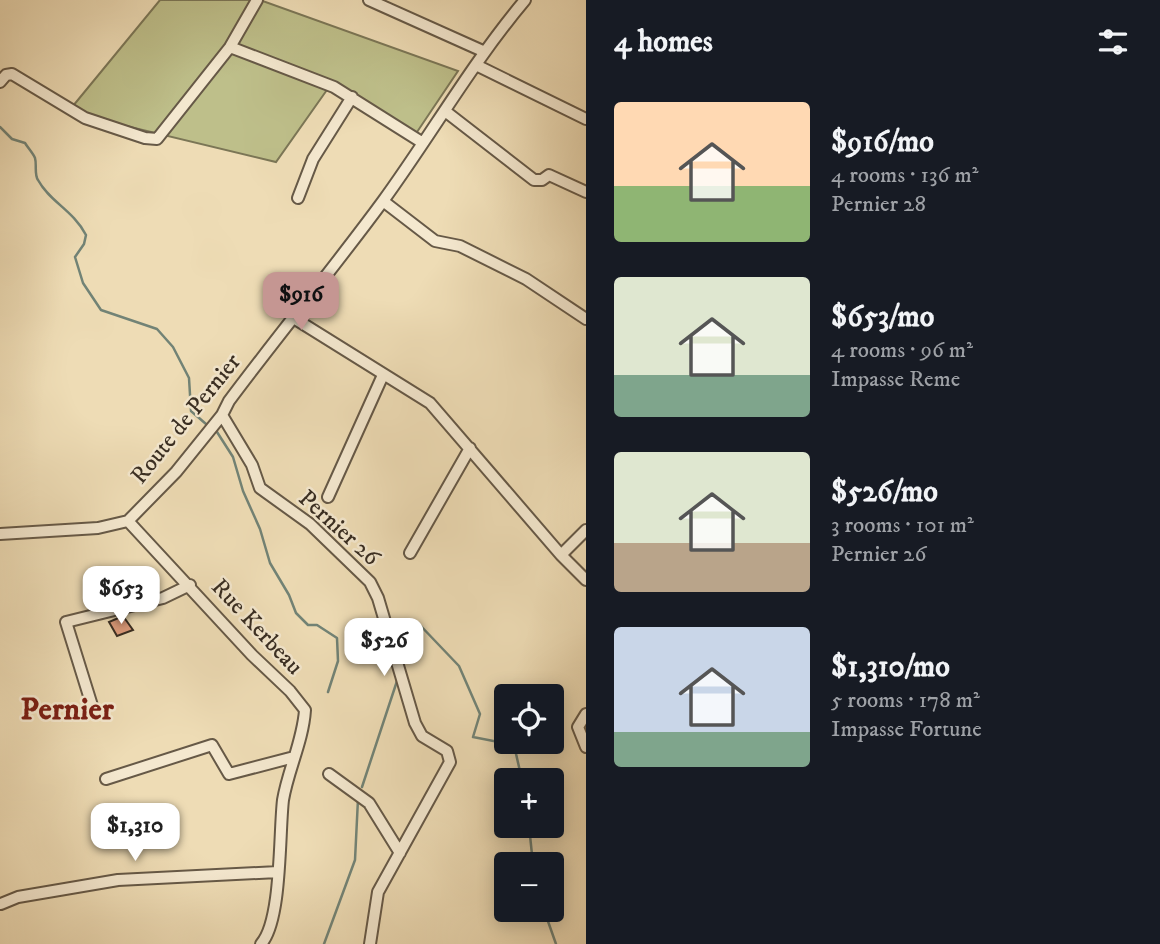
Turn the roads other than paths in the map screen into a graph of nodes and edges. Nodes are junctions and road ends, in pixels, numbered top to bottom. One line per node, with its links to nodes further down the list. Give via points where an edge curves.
1 (257, 0): 4 (street)
2 (369, 0): 5 (street)
3 (525, 0): 5 (street, Route de Pernier)
4 (230, 47): 7 (street, via 159,138 152,140 85,118 9,74); 8 (street)
5 (485, 52): 6 (street, Route de Pernier)
6 (476, 65): 9 (street, Route de Pernier); 10 (street)
7 (0, 82)
8 (352, 97): 11 (street); 13 (street, via 313,159)
9 (445, 111): 11 (street, Route de Pernier); 12 (street, via 534,180 549,175)
10 (586, 119)
11 (423, 143): 14 (street, Route de Pernier)
12 (586, 192)
13 (298, 198)
14 (383, 201): 15 (street, Route de Pernier); 16 (street, via 435,241 460,246 526,279)
15 (292, 317): 17 (street); 18 (street, Route de Pernier)
16 (586, 319)
17 (383, 375): 19 (street, via 430,403); 20 (street)
18 (222, 415): 21 (street, Route de Pernier); 34 (street, Pernier 26, via 252,465 260,488 310,524 370,582 415,723 422,736 447,751 450,762)
19 (470, 448): 24 (street); 25 (street)
20 (328, 497)
21 (128, 521): 23 (street, Route de Pernier, via 98,528); 27 (street, Rue Kerbeau)
22 (586, 530): 25 (street)
23 (0, 534)
24 (410, 553)
25 (561, 555): 26 (street)
26 (586, 580)
27 (190, 585): 28 (street, via 163,598 66,622); 31 (street, Rue Kerbeau, via 305,710)
28 (94, 712)
29 (586, 713): 30 (street, via 578,727)
30 (586, 747)
31 (294, 757): 33 (street, via 229,775 212,745); 35 (street, Rue Kerbeau, via 284,799)
32 (329, 774): 34 (street, via 365,799)
33 (107, 779)
34 (400, 853): 38 (street, Pernier 26, via 378,892)
35 (278, 872): 36 (street, via 118,880); 37 (street, Rue Kerbeau, via 269,931)
36 (1, 904)
37 (262, 944)
38 (370, 944)

